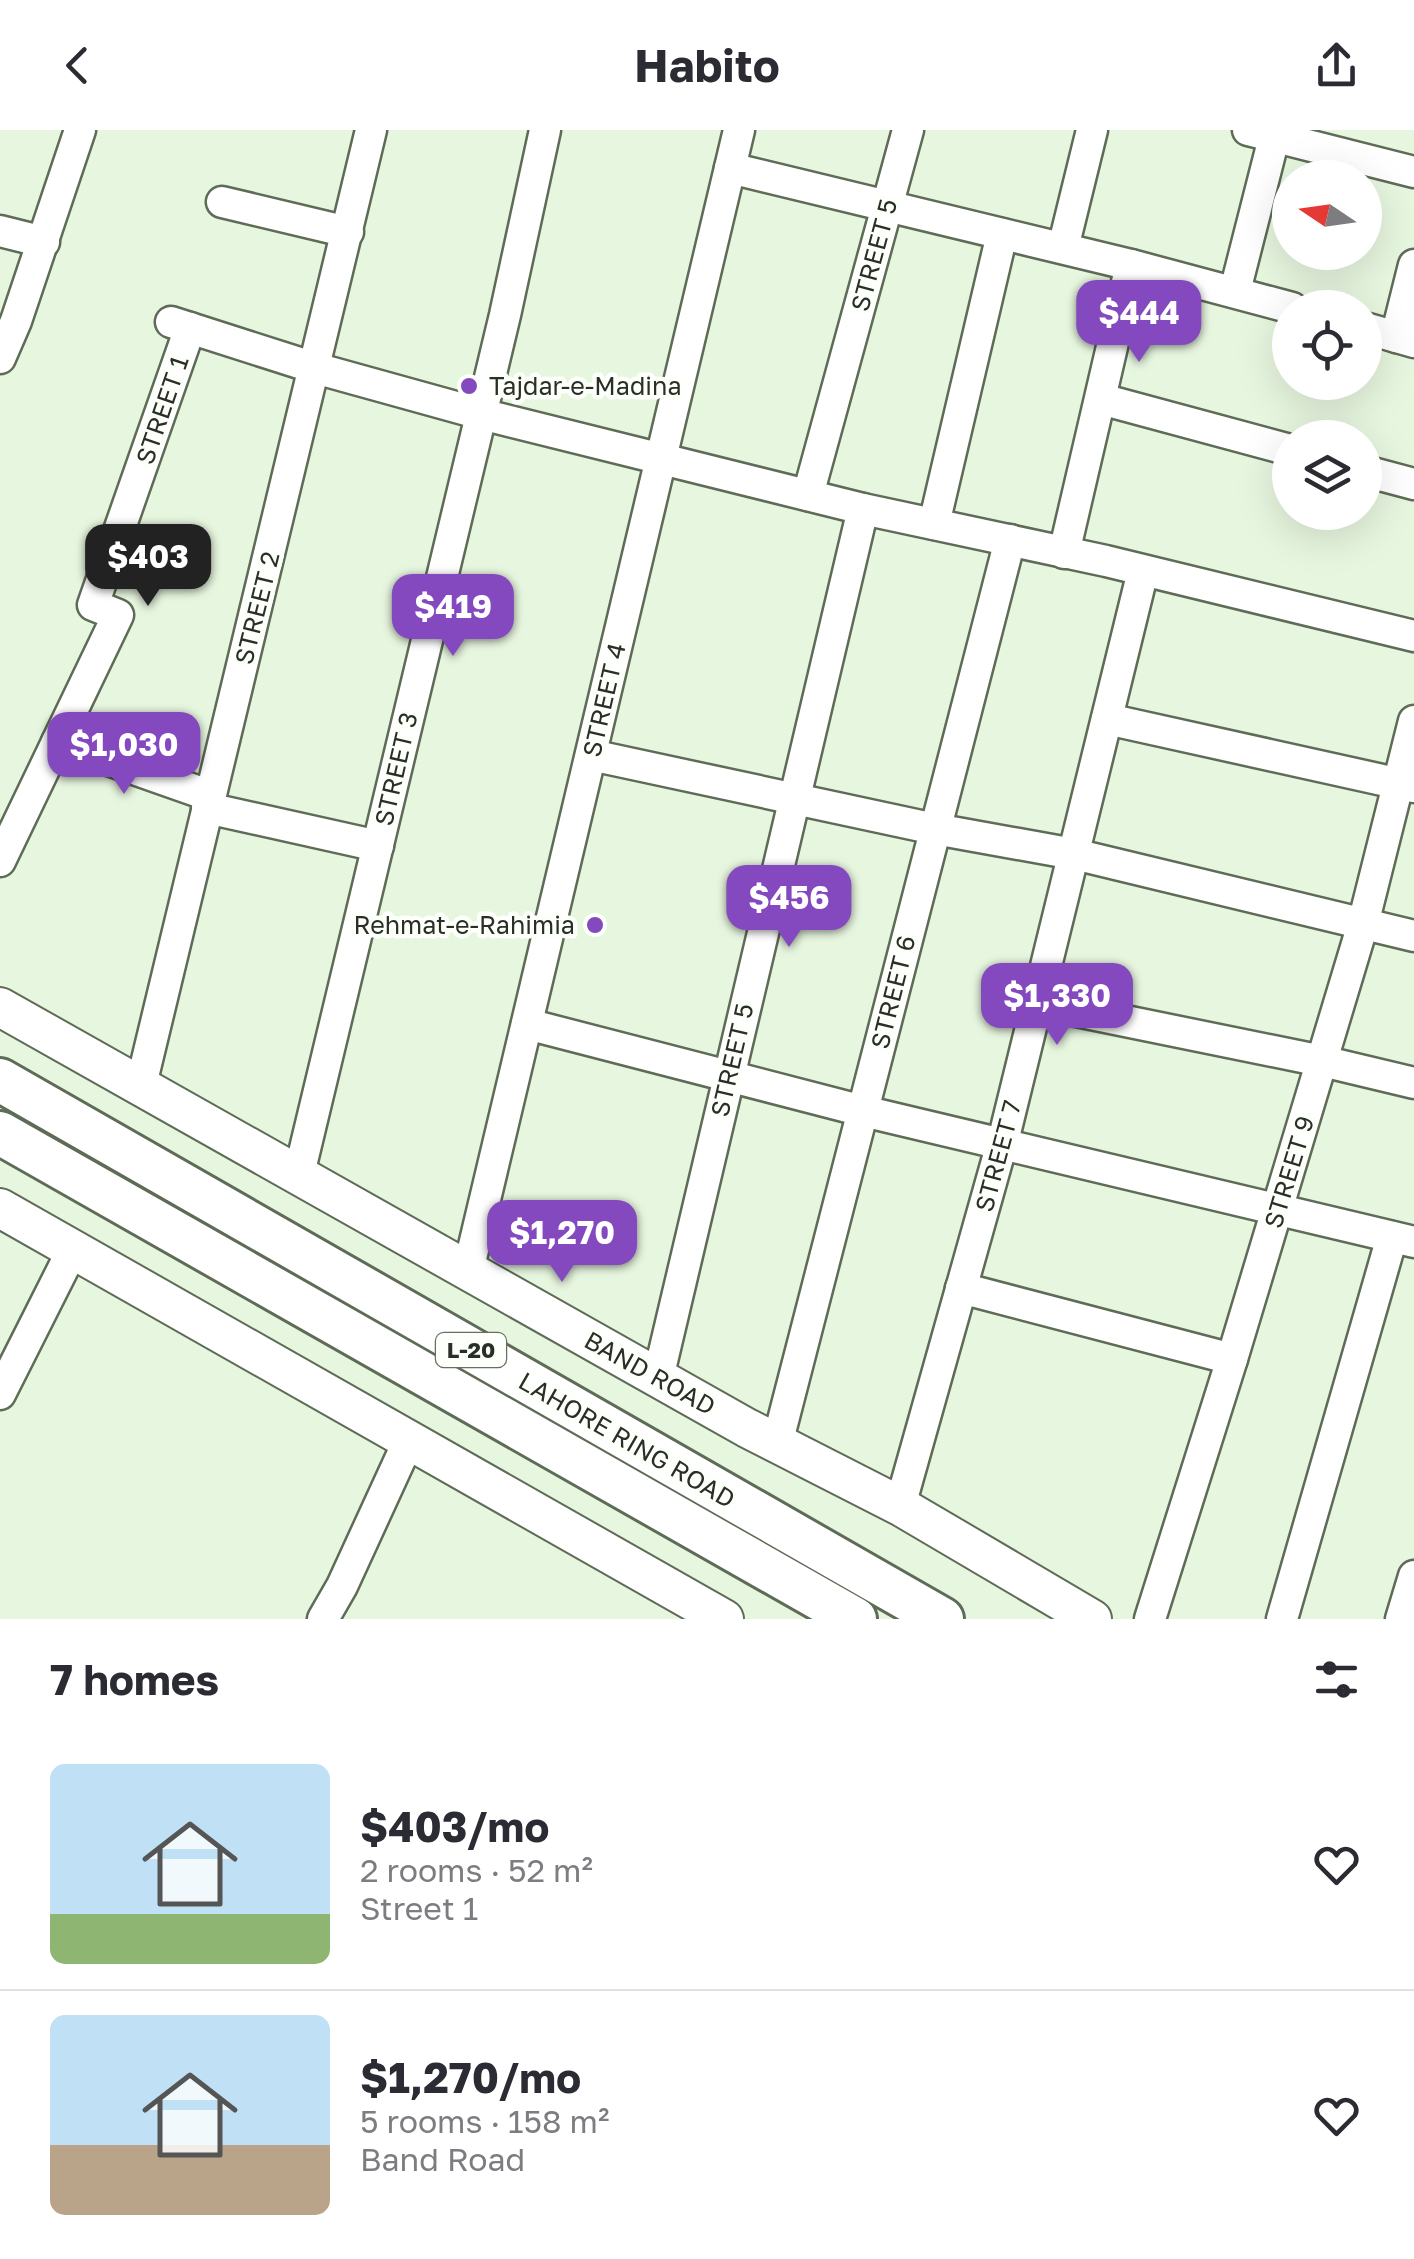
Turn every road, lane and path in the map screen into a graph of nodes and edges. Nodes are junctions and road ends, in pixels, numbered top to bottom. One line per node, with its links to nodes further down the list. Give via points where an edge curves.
1 (79, 130): 15 (street)
2 (372, 130): 13 (street, STREET 2)
3 (545, 130): 25 (street, STREET 3)
4 (738, 130): 8 (street, STREET 4)
5 (908, 130): 11 (street, STREET 5)
6 (1092, 130): 16 (street)
7 (1266, 132): 9 (street); 19 (street)
8 (730, 168): 11 (street); 27 (street, STREET 4)
9 (1414, 172)
10 (222, 202): 13 (street)
11 (888, 206): 14 (street); 30 (street, STREET 5)
12 (0, 232): 15 (street)
13 (348, 232): 23 (street, STREET 2)
14 (1002, 234): 16 (street); 32 (street)
15 (44, 242): 22 (street)
16 (1063, 248): 17 (street)
17 (1132, 265): 19 (street); 24 (street)
18 (1414, 265): 21 (street)
19 (1235, 292): 20 (street)
20 (1272, 302)
21 (1405, 339)
22 (2, 348)
23 (315, 368): 25 (street); 39 (street, STREET 1, via 181,325 93,604 118,615); 43 (street, STREET 2)
24 (1100, 398): 26 (street); 34 (street)
25 (482, 414): 27 (street); 45 (street, STREET 3)
26 (1272, 445)
27 (660, 459): 30 (street); 40 (street, STREET 4)
28 (1382, 476): 29 (street)
29 (1414, 484)
30 (808, 495): 31 (street)
31 (862, 509): 32 (street); 42 (street, STREET 5)
32 (934, 524): 33 (street)
33 (1010, 540): 34 (street); 44 (street, STREET 6)
34 (1064, 553): 35 (street)
35 (1143, 570): 36 (street); 37 (street, STREET 7)
36 (1414, 636)
37 (1107, 719): 41 (street); 46 (street, STREET 7)
38 (1414, 721): 41 (street, STREET 9)
39 (57, 742): 43 (street); 47 (street, STREET 1)
40 (591, 754): 42 (street); 52 (street, STREET 4)
41 (1406, 785): 48 (street, STREET 9)
42 (794, 798): 44 (street); 54 (street, STREET 5)
43 (209, 802): 45 (street); 57 (street, STREET 2)
44 (935, 829): 46 (street); 58 (street, STREET 6)
45 (378, 846): 61 (street, STREET 3)
46 (1074, 854): 48 (street); 50 (street, STREET 7)
47 (0, 860)
48 (1364, 924): 49 (street); 53 (street, STREET 9)
49 (1414, 936)
50 (1038, 1003): 53 (street); 60 (street, STREET 7)
51 (0, 1006): 57 (main road, BAND ROAD)
52 (527, 1024): 54 (street); 66 (street, STREET 4)
53 (1322, 1062): 56 (street); 63 (street, STREET 9)
54 (728, 1076): 58 (street); 69 (street, STREET 5)
55 (0, 1080): 79 (highway, LAHORE RING ROAD / L-20)
56 (1414, 1083)
57 (140, 1085): 61 (main road, BAND ROAD)
58 (863, 1111): 60 (street); 72 (street, STREET 6)
59 (0, 1133): 78 (highway, LAHORE RING ROAD / L-20)
60 (1002, 1144): 63 (street); 67 (street, STREET 7)
61 (299, 1174): 66 (main road, BAND ROAD)
62 (0, 1208): 65 (main road)
63 (1277, 1210): 64 (street); 68 (street, STREET 9)
64 (1403, 1239): 81 (street)
65 (73, 1250): 70 (street); 71 (main road)
66 (468, 1270): 69 (main road, BAND ROAD)
67 (962, 1288): 68 (street); 73 (street, STREET 7)
68 (1232, 1359): 75 (street, STREET 9)
69 (658, 1378): 72 (main road, BAND ROAD)
70 (0, 1394)
71 (409, 1440): 76 (main road); 77 (street)
72 (778, 1444): 73 (main road, BAND ROAD)
73 (900, 1506): 80 (main road, BAND ROAD)
74 (1414, 1576): 82 (street)
75 (1160, 1615)
76 (712, 1616)
77 (323, 1619)
78 (855, 1619)
79 (942, 1619)
80 (1092, 1619)
81 (1282, 1619)
82 (1401, 1619)

